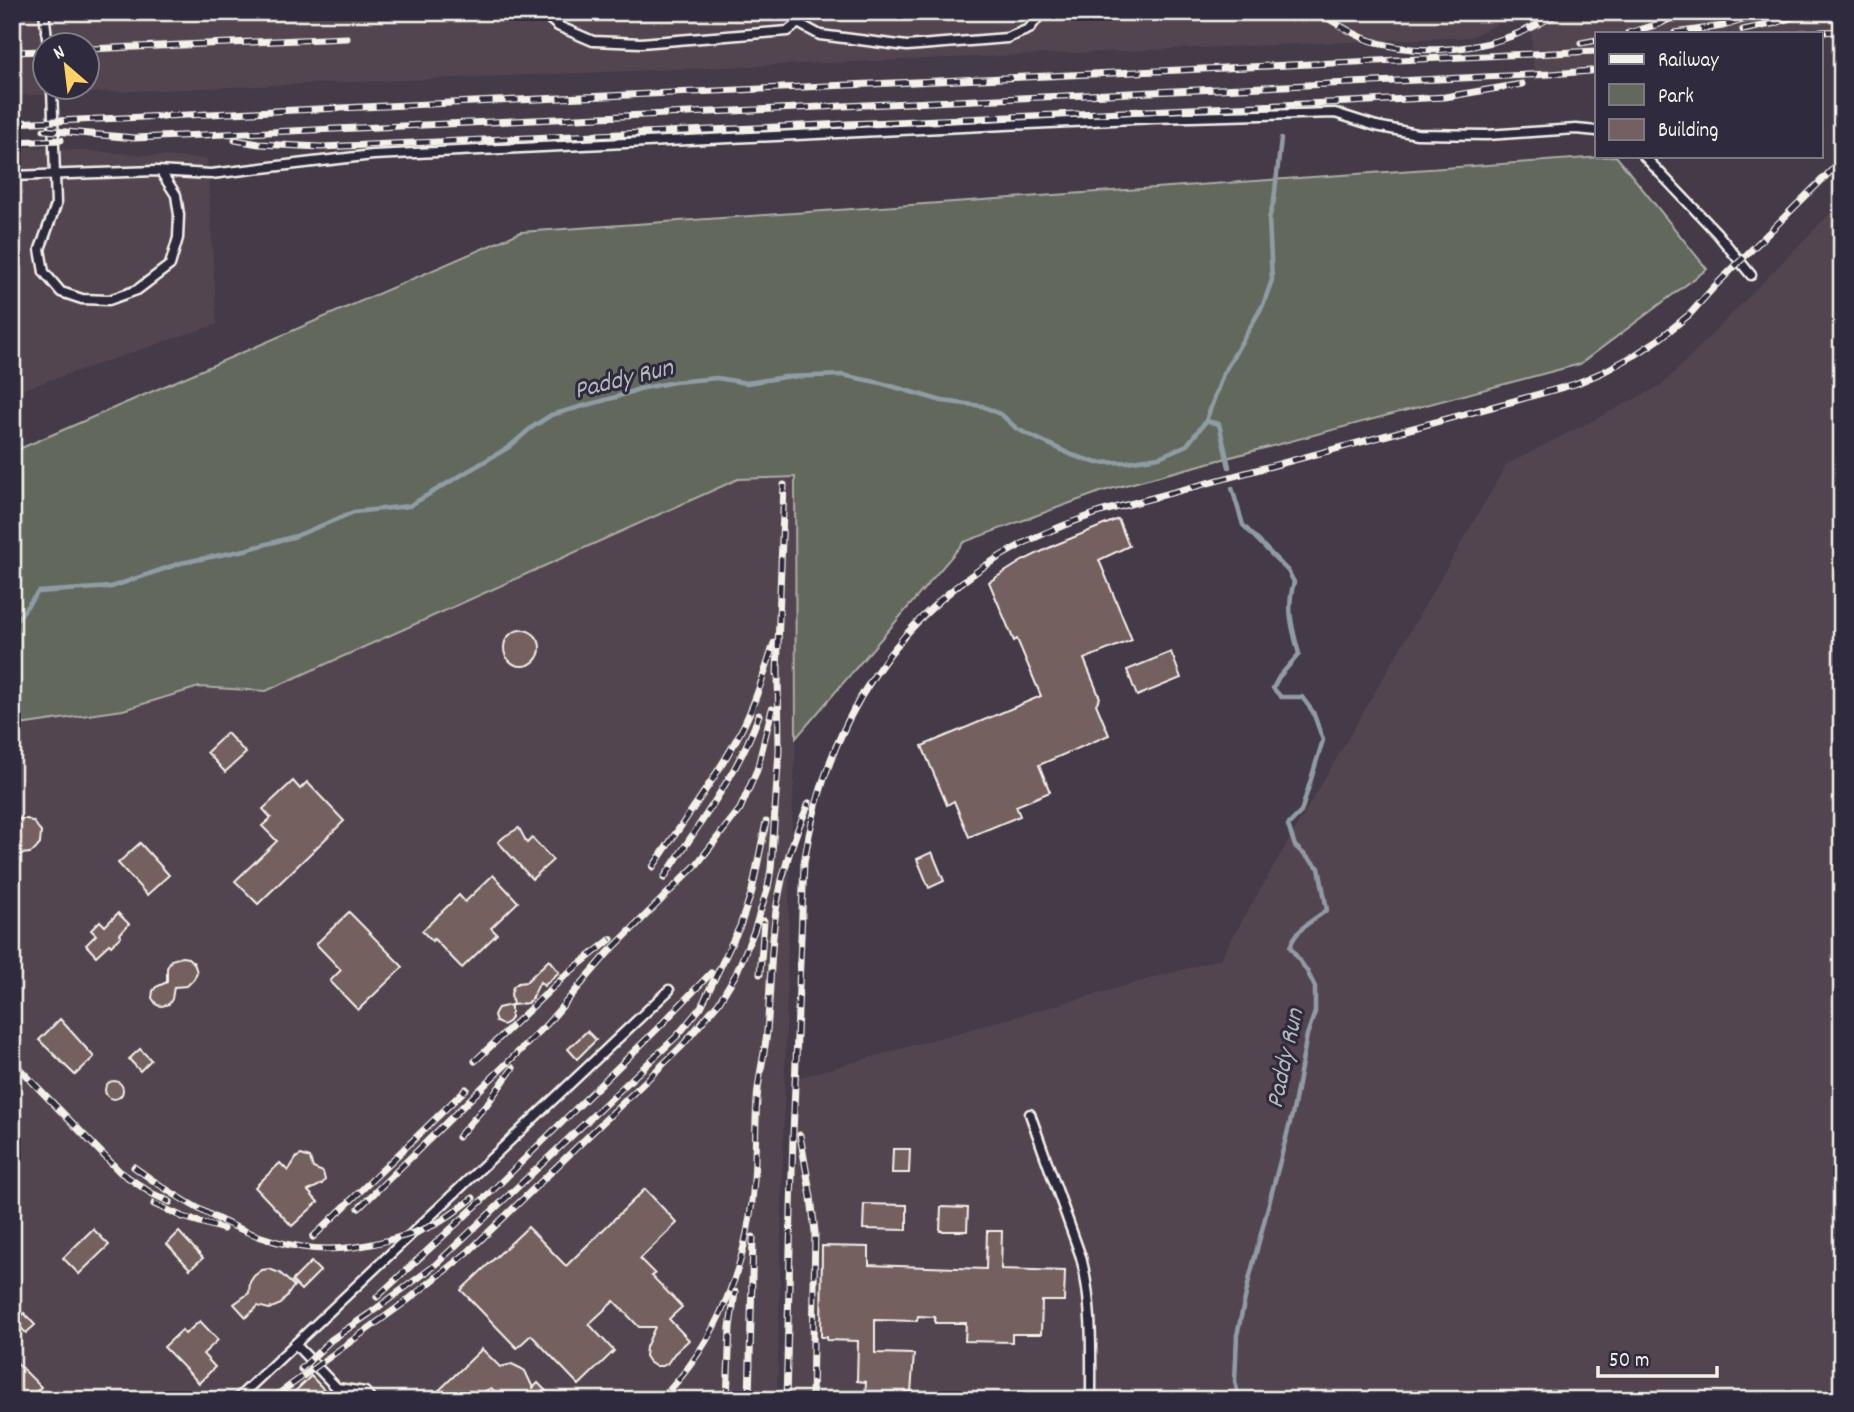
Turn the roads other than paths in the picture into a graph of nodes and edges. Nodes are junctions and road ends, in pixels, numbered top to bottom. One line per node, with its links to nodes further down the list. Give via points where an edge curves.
1 (44, 12): 6 (lane)
2 (542, 12): 5 (lane, via 558,26 593,41 641,43 788,31)
3 (808, 12): 5 (lane)
4 (1042, 12): 5 (lane, via 1029,29 1007,38 907,46 820,35)
5 (798, 23)
6 (46, 32)
7 (52, 102): 11 (lane)
8 (1595, 131): 10 (lane, via 1417,134 1321,113 373,155 211,174)
9 (1646, 158): 13 (lane)
10 (161, 172): 11 (lane); 11 (lane, via 176,195 179,215 170,265 136,290 109,300 61,292 44,272 40,249 56,205)
11 (55, 175): 12 (lane)
12 (12, 176)
13 (1751, 275)
14 (669, 990): 16 (lane)
15 (1030, 1115): 19 (lane, via 1085,1274 1091,1312)
16 (295, 1344): 17 (lane); 18 (lane, via 337,1388 365,1392)
17 (236, 1400)
18 (372, 1400)
19 (1091, 1400)

